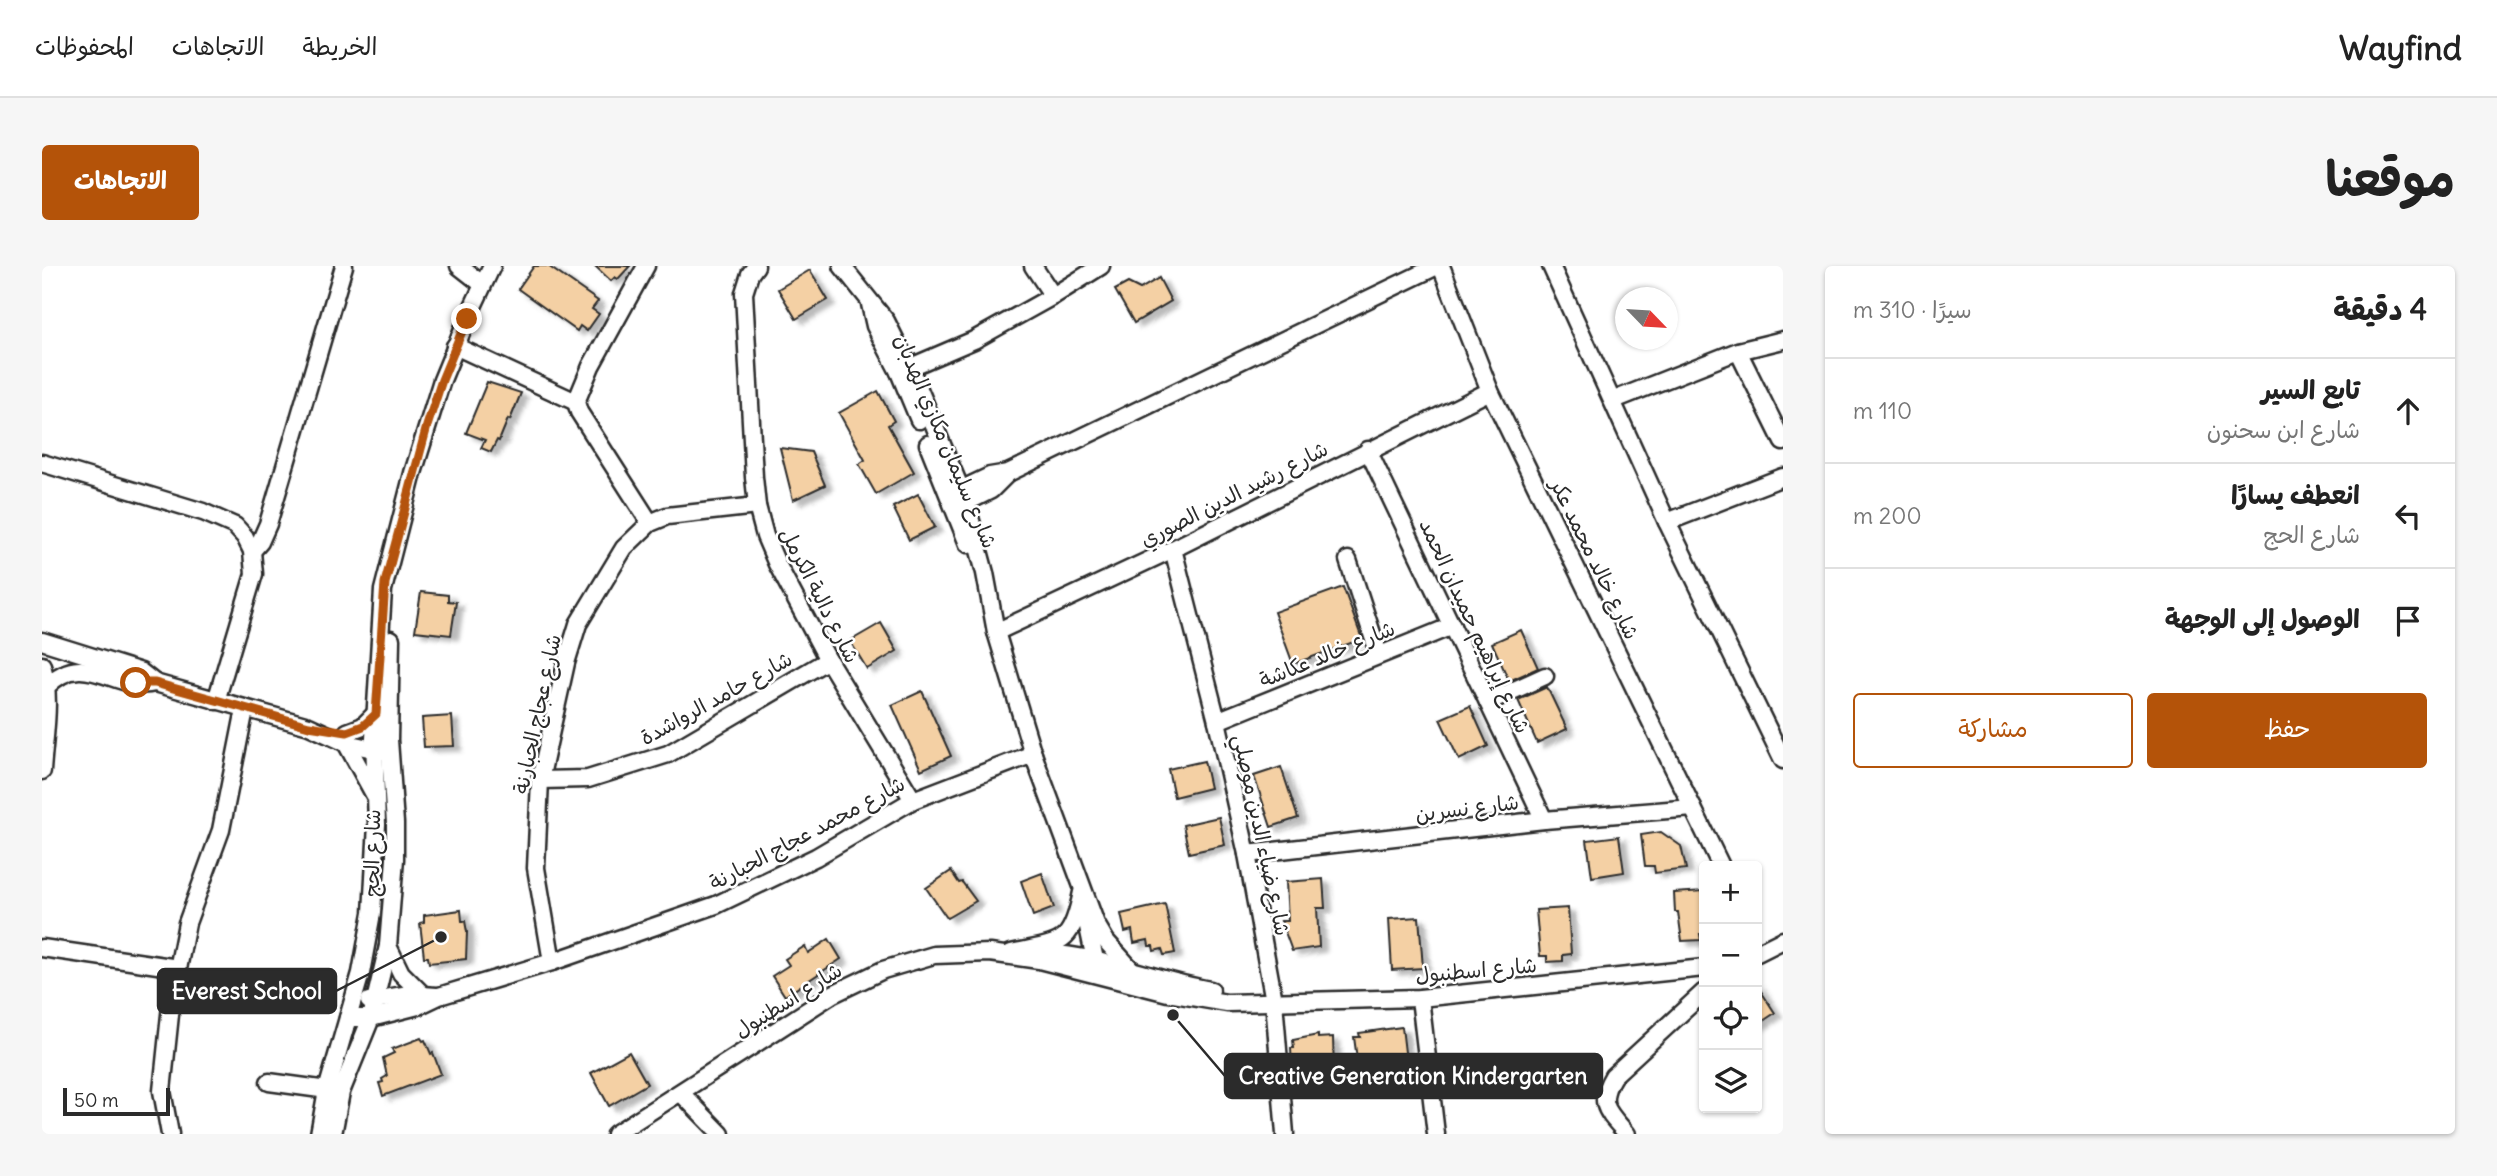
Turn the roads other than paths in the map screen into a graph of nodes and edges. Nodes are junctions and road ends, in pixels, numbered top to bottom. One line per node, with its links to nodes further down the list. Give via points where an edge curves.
1 (344, 266): 29 (street, via 268,524)
2 (459, 266): 11 (street)
3 (492, 266): 11 (street, شارع الحج)
4 (646, 266): 19 (street)
5 (756, 266): 25 (street, شارع دالية الكرمل, via 744,293)
6 (842, 266): 16 (street, شارع سليمان مكازي الهدبان, via 870,304 875,326)
7 (1033, 266): 12 (street)
8 (1101, 266): 12 (street)
9 (1439, 266): 17 (street, شارع خالد محمد عكر); 24 (street, شارع خالد محمد عكر, via 1008,473 991,490)
10 (1551, 266): 18 (street)
11 (482, 284): 14 (street, شارع الحج)
12 (1054, 296): 16 (street)
13 (1783, 340): 15 (street)
14 (455, 346): 19 (street); 31 (street, شارع الحج, via 417,461)
15 (1738, 351): 18 (street); 20 (street)
16 (906, 375): 24 (street, شارع سليمان مكازي الهدبان)
17 (1490, 391): 21 (street, شارع رشيد الدين الصوري); 54 (street, شارع خالد محمد عكر)
18 (1614, 400): 26 (street)
19 (576, 402): 27 (street)
20 (1783, 442)
21 (1368, 450): 28 (street, شارع رشيد الدين الصوري); 32 (street, شارع إبراهيم حميدان الحمد)
22 (42, 463): 29 (street, via 222,519 235,526)
23 (1783, 477): 26 (street)
24 (958, 498): 33 (street, شارع سليمان مكازي الهدبان)
25 (757, 506): 27 (street, شارع عجاج الحبارنة, via 667,516); 36 (street, شارع دالية الكرمل, via 777,565)
26 (1667, 522): 49 (street)
27 (650, 523): 51 (street, شارع عجاج الحبارنة, via 624,548 578,624)
28 (1173, 550): 33 (street, شارع رشيد الدين الصوري); 45 (street, شارع ضياء الدين موصلي)
29 (252, 551): 41 (street, via 254,574)
30 (1348, 560): 35 (street)
31 (391, 564): 44 (street, شارع الحج, via 383,590); 47 (street, شارع الحج)
32 (1452, 626): 35 (street, شارع خالد عكاشة); 42 (street, شارع إبراهيم حميدان الحمد)
33 (996, 632): 48 (street, شارع سليمان مكازي الهدبان)
34 (42, 641): 39 (street, via 141,672)
35 (1378, 655): 45 (street, شارع خالد عكاشة)
36 (828, 660): 51 (street, شارع حامد الرواشدة, via 668,754 588,779); 52 (street, شارع دالية الكرمل)
37 (42, 665): 40 (street)
38 (1545, 676): 42 (street)
39 (155, 683): 40 (street, via 141,684 82,669 66,673); 41 (street)
40 (47, 687): 50 (street)
41 (216, 701): 43 (street)
42 (1488, 702): 55 (street, شارع إبراهيم حميدان الحمد)
43 (245, 709): 46 (street); 66 (street, via 221,830 187,923)
44 (376, 714): 46 (street); 47 (street, شارع الحج)
45 (1217, 721): 56 (street, شارع ضياء الدين موصلي)
46 (346, 737): 47 (street); 53 (street)
47 (382, 745): 53 (street, شارع الحج); 60 (street, شارع الحج, via 395,823)
48 (1032, 754): 52 (street, شارع محمد عجاج الحبارنة); 58 (street, شارع سليمان مكازي الهدبان)
49 (1783, 760)
50 (42, 771)
51 (540, 780): 65 (street, شارع عجاج الحبارنة, via 536,868)
52 (914, 800): 65 (street, شارع محمد عجاج الحبارنة, via 816,857 716,905)
53 (377, 802): 76 (street, شارع الحج, via 372,913)
54 (1693, 808): 55 (street, شارع نسرين); 57 (street, شارع خالد محمد عكر)
55 (1544, 820): 56 (street, شارع نسرين)
56 (1247, 854): 75 (street, شارع ضياء الدين موصلي)
57 (1719, 861)
58 (1082, 892): 63 (street, via 1076,923 1066,936 1057,943); 64 (street, شارع سليمان مكازي الهدبان); 67 (street, شارع سليمان مكازي الهدبان, via 1106,940)
59 (1783, 940): 61 (street)
60 (388, 946): 70 (street, via 401,973); 73 (street, شارع الحج)
61 (1762, 947)
62 (42, 948): 66 (street)
63 (1002, 955): 64 (street, شارع اسطنبول, via 1059,954); 69 (street, شارع اسطنبول); 80 (street, شارع اسطنبول, via 934,955 859,980)
64 (1095, 960): 67 (street, شارع اسطنبول); 69 (street)
65 (552, 962): 70 (street, شارع محمد عجاج الحبارنة)
66 (178, 968): 81 (street, via 162,1077)
67 (1131, 969): 74 (street, شارع اسطنبول)
68 (1699, 969): 72 (street, شارع اسطنبول)
69 (1112, 978): 74 (street, شارع اسطنبول, via 1195,999)
70 (431, 995): 73 (street, شارع محمد عجاج الحبارنة); 77 (street, شارع محمد عجاج الحبارنة, via 418,1006)
71 (1699, 997): 88 (street, via 1607,1086 1606,1109)
72 (1420, 998): 75 (street, شارع اسطنبول); 87 (street)
73 (375, 1000): 76 (street, شارع محمد عجاج الحبارنة); 77 (street, شارع الحج)
74 (1251, 1000): 75 (street, شارع اسطنبول)
75 (1274, 1001): 86 (street, شارع ضياء الدين موصلي)
76 (351, 1010): 77 (street, شارع محمد عجاج الحبارنة); 79 (street, شارع الحج)
77 (371, 1018): 79 (street, شارع الحج)
78 (268, 1082): 79 (street)
79 (334, 1091): 82 (street, شارع الحج); 83 (street, شارع الحج)
80 (681, 1093): 84 (street, شارع اسطنبول); 85 (street)
81 (170, 1134)
82 (319, 1134)
83 (333, 1134)
84 (615, 1134)
85 (721, 1134)
86 (1285, 1134)
87 (1436, 1134)
88 (1627, 1134)

